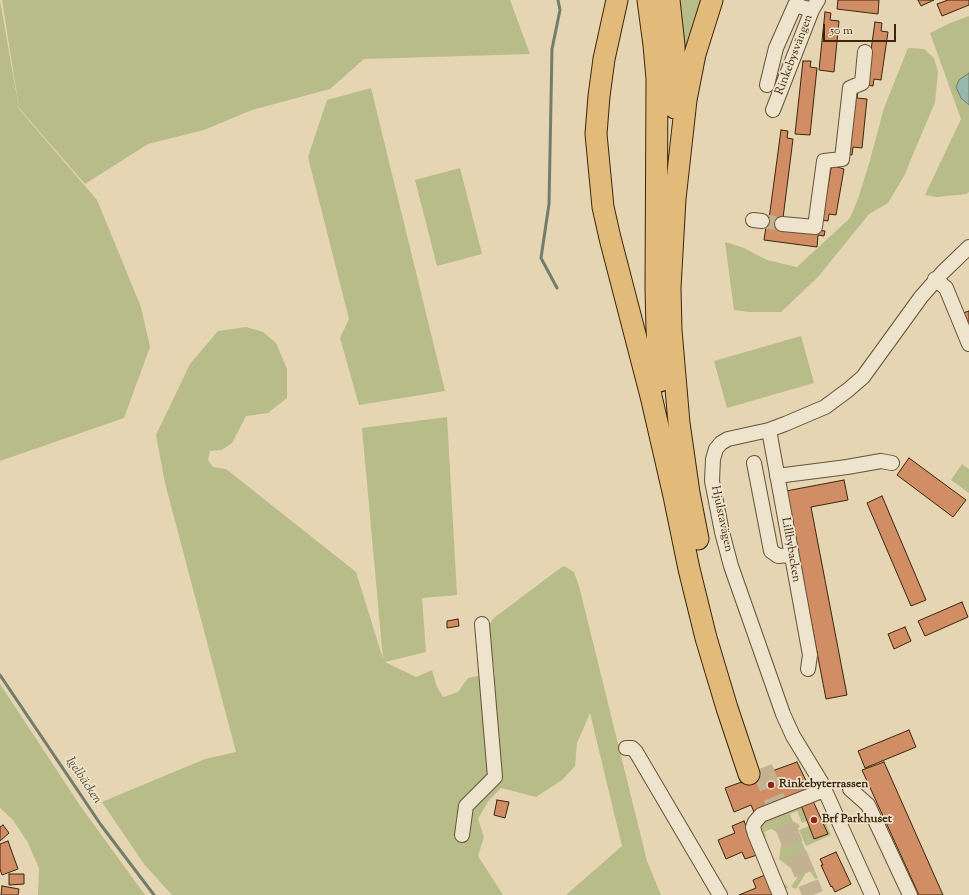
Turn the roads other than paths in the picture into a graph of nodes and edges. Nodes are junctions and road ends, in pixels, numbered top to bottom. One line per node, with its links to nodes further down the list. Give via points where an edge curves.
1 (617, 0): 18 (highway, via 604,59 596,134 603,207)
2 (648, 0): 18 (highway, via 657,79 656,329)
3 (669, 0): 9 (highway, via 674,45)
4 (712, 0): 9 (highway, via 695,54 686,100)
5 (815, 5): 7 (street, via 795,6 776,48); 8 (street, Rinkebysvängen)
6 (865, 52): 10 (street, via 862,83 850,88 842,159 824,162 815,227)
7 (766, 85)
8 (773, 110)
9 (675, 199): 18 (highway, via 670,288 679,423 702,566 756,771 727,708 706,638)
10 (782, 224)
11 (969, 247): 12 (street, Hjulstavägen)
12 (935, 279): 13 (street, via 946,288); 14 (street, Hjulstavägen, via 863,377 825,407)
13 (969, 344)
14 (769, 430): 17 (street, Lillbybacken); 24 (street, Hjulstavägen, via 728,439 721,443 713,459 712,481 715,501 731,566 783,714)
15 (892, 462): 17 (street, via 881,460)
16 (754, 463): 19 (street, via 771,551 778,556)
17 (777, 476): 19 (street, Lillbybacken)
18 (674, 496)
19 (791, 555): 21 (street, Lillbybacken, via 810,655)
20 (482, 624): 25 (street, via 495,778 466,806)
21 (808, 669)
22 (626, 748): 26 (street, via 632,748 636,752)
23 (850, 789): 29 (street, via 868,805)
24 (824, 790): 27 (street, via 761,815 754,822 755,834); 28 (street, Hjulstavägen)
25 (462, 835)
26 (720, 895)
27 (780, 895)
28 (872, 895)
29 (910, 895)

